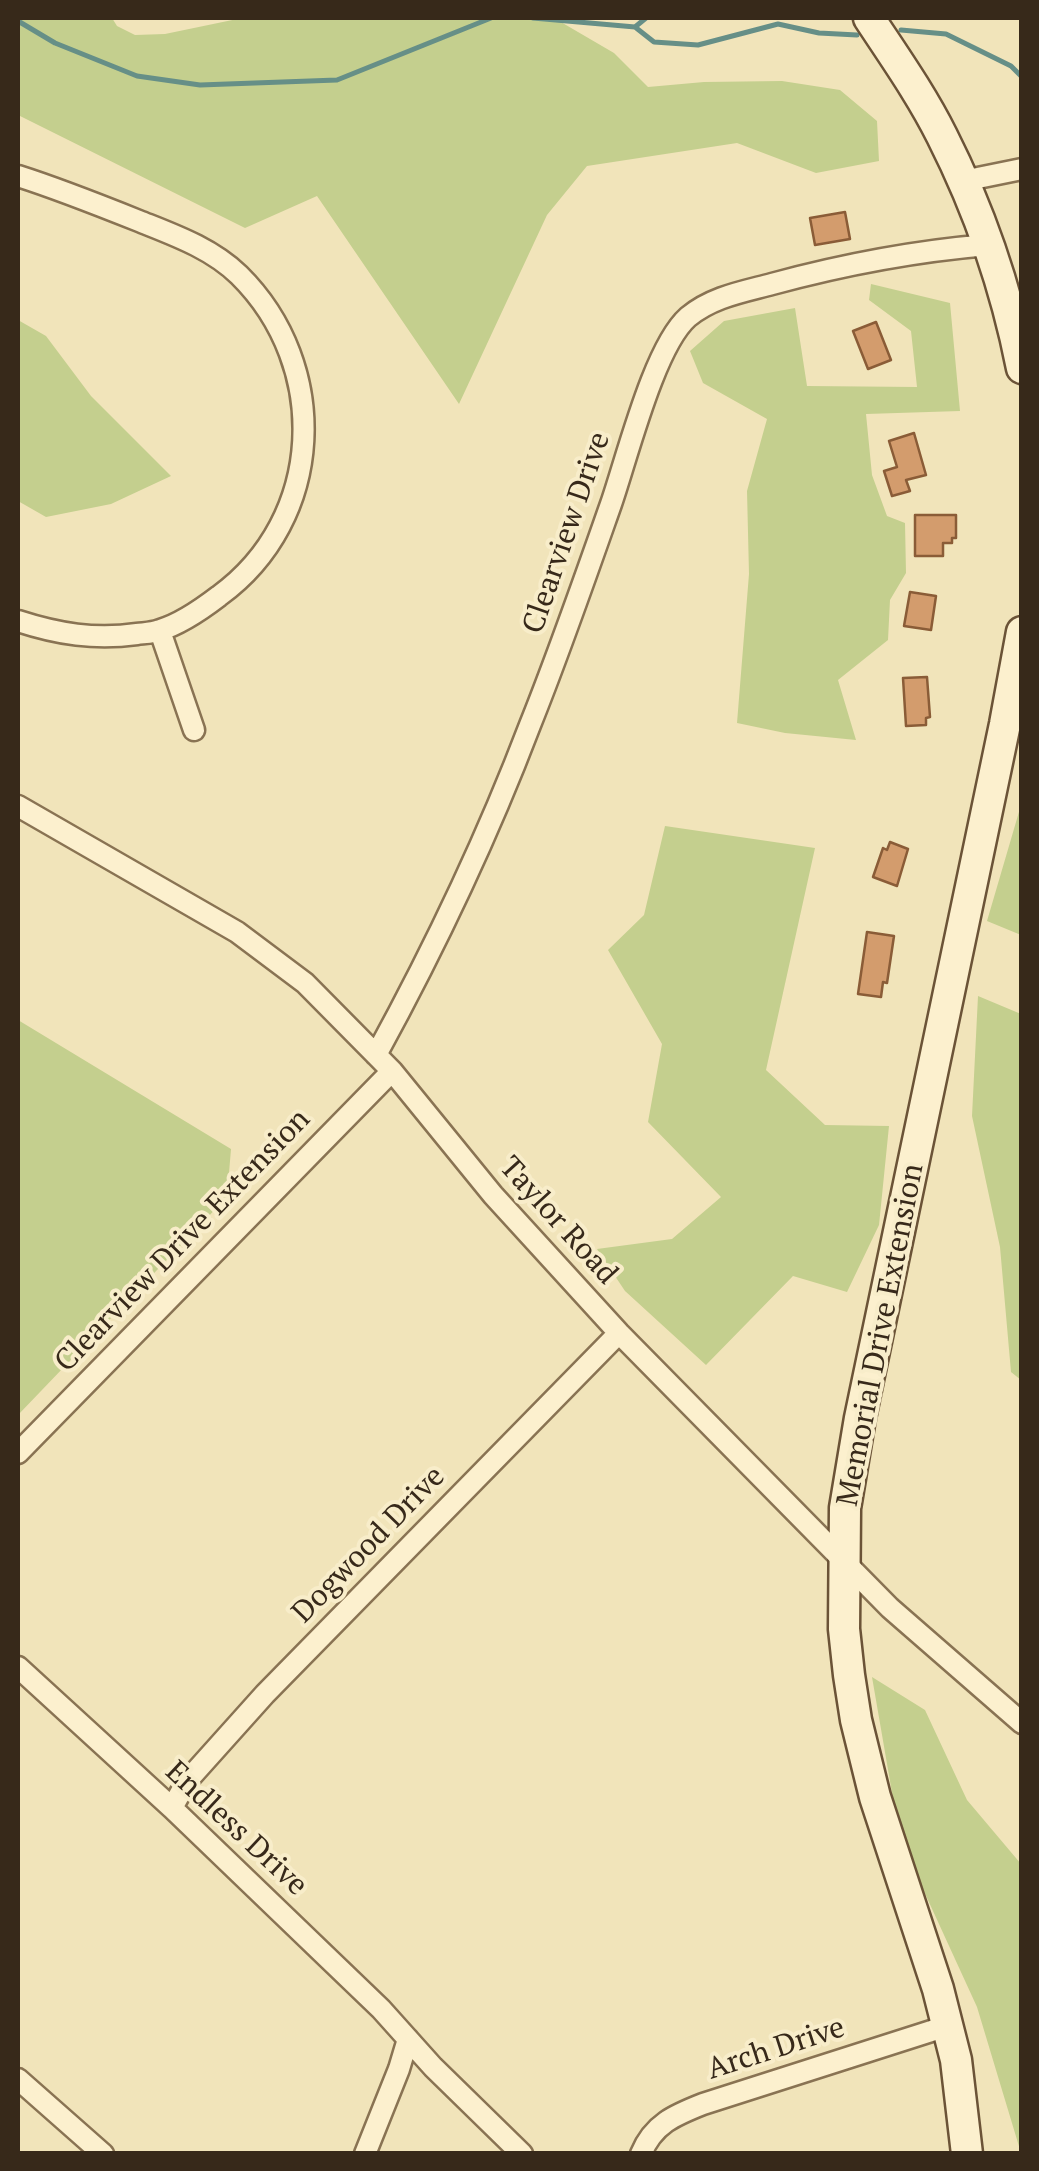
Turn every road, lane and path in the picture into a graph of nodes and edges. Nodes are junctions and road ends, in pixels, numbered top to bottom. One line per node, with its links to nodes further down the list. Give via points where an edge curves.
1 (869, 18): 4 (street)
2 (1022, 169): 4 (street)
3 (18, 176): 8 (street, via 213,255 262,302 296,368 303,452 280,527 230,589)
4 (963, 181): 5 (street)
5 (988, 245): 6 (street); 12 (street, Clearview Drive, via 821,271 718,298 677,329 508,782)
6 (1022, 368)
7 (18, 621): 8 (street, via 89,637)
8 (160, 630): 10 (street)
9 (1022, 632): 16 (street, Memorial Drive Extension, via 860,1418)
10 (194, 730)
11 (18, 806): 12 (street, Taylor Road, via 253,943 305,983)
12 (376, 1055): 13 (street, Taylor Road)
13 (392, 1072): 14 (street, Taylor Road, via 492,1195); 15 (street, Clearview Drive Extension)
14 (619, 1333): 16 (street, Taylor Road); 19 (street, Dogwood Drive, via 265,1694)
15 (18, 1452)
16 (844, 1561): 18 (street, Taylor Road); 20 (street, Memorial Drive Extension, via 844,1629 856,1720)
17 (18, 1667): 19 (street, Endless Drive)
18 (1022, 1723)
19 (172, 1808): 21 (street, Endless Drive)
20 (947, 2026): 26 (street, Arch Drive, via 672,2116); 27 (street, Memorial Drive Extension)
21 (408, 2039): 24 (street); 25 (street, Endless Drive)
22 (18, 2080): 23 (street)
23 (102, 2154)
24 (365, 2154)
25 (522, 2154)
26 (641, 2154)
27 (967, 2154)

